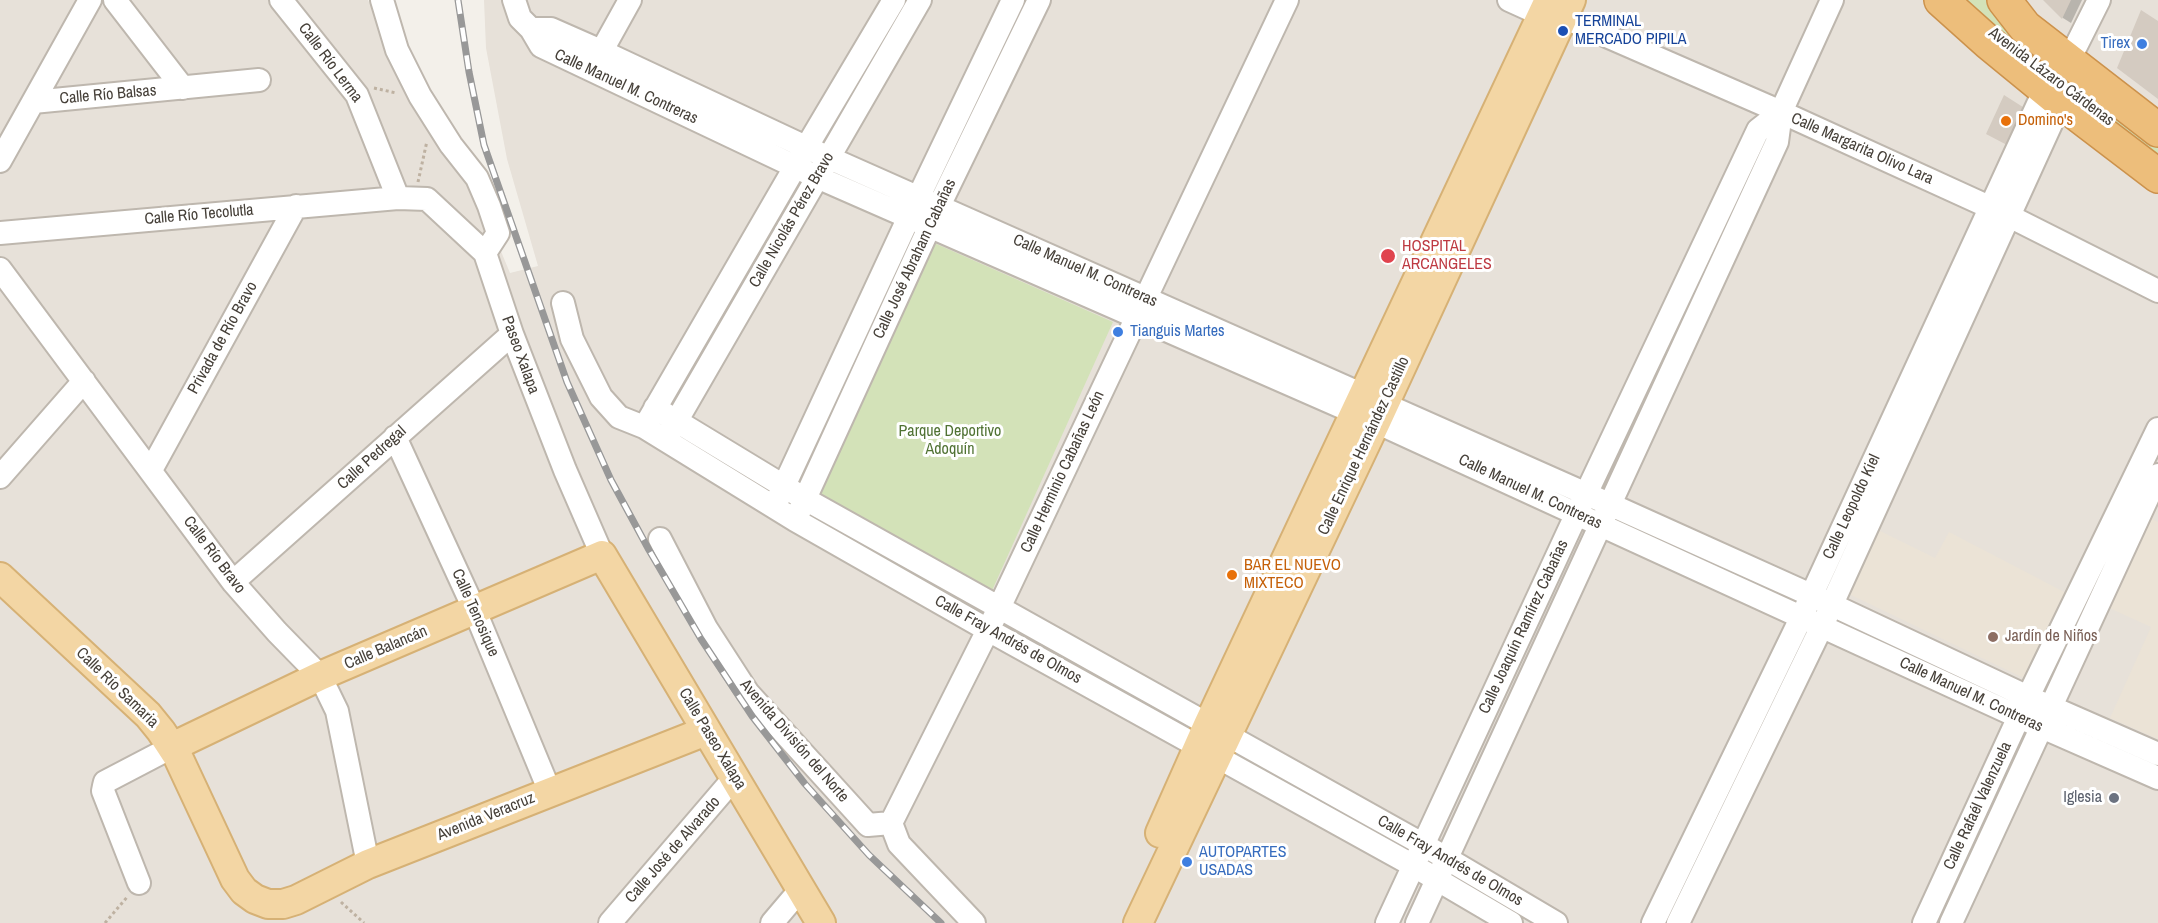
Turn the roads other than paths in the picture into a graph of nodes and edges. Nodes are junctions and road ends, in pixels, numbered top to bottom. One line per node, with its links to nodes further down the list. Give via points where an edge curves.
1 (90, 0): 24 (street)
2 (115, 0): 22 (street)
3 (281, 0): 33 (street, Calle Río Lerma, via 357,95)
4 (382, 0): 40 (street, via 397,50 420,96 451,146 477,178 489,206 498,233)
5 (514, 0): 20 (street, Calle Manuel M. Contreras, via 520,18 541,46)
6 (630, 0): 20 (street)
7 (894, 0): 28 (street, Calle Nicolás Pérez Bravo)
8 (920, 0): 31 (street, Calle Nicolás Pérez Bravo)
9 (1013, 0): 35 (street, Calle José Abraham Cabañas)
10 (1039, 0): 37 (street, Calle José Abraham Cabañas)
11 (1287, 0): 45 (street, Calle Herminio Cabañas León)
12 (1509, 0): 17 (street, Calle Margarita Olivo Lara)
13 (1832, 0): 25 (street, Calle Joaquín Ramírez Cabañas)
14 (1941, 0): 18 (highway, Avenida Lázaro Cárdenas); 23 (highway, Avenida Lázaro Cárdenas)
15 (2004, 0): 18 (highway, Avenida Lázaro Cárdenas)
16 (2099, 0): 19 (street)
17 (1553, 5): 25 (street, Calle Margarita Olivo Lara); 50 (main road, Calle Enrique Hernández Castillo)
18 (2017, 24): 19 (highway, Avenida Lázaro Cárdenas); 27 (highway, Avenida Lázaro Cárdenas); 29 (highway, Avenida Lázaro Cárdenas)
19 (2074, 50): 26 (highway, Avenida Lázaro Cárdenas)
20 (596, 60): 28 (street, Calle Manuel M. Contreras)
21 (259, 80): 22 (street, Calle Río Balsas)
22 (183, 88): 24 (street, Calle Río Balsas)
23 (2053, 95): 32 (highway, Avenida Lázaro Cárdenas); 36 (street, Calle Leopoldo Kiel)
24 (33, 102): 30 (street)
25 (1780, 112): 36 (street, Calle Margarita Olivo Lara); 39 (street, Calle Joaquín Ramírez Cabañas, via 1758,130); 41 (street, Calle Joaquín Ramírez Cabañas, via 1777,142)
26 (2158, 115)
27 (2158, 130)
28 (800, 157): 31 (street, Calle Manuel M. Contreras); 51 (street, Calle Nicolás Pérez Bravo)
29 (2158, 158)
30 (0, 161)
31 (822, 167): 35 (street, Calle Manuel M. Contreras); 53 (street, Calle Nicolás Pérez Bravo)
32 (2158, 176)
33 (407, 192): 34 (street, Calle Río Tecolutla); 40 (street, Paseo Xalapa, via 427,199)
34 (296, 206): 38 (street, Calle Río Tecolutla); 55 (street, Privada de Río Bravo)
35 (913, 207): 37 (street, Calle Manuel M. Contreras); 58 (street, Calle José Abraham Cabañas)
36 (2000, 212): 43 (street, Calle Margarita Olivo Lara); 67 (street, Calle Leopoldo Kiel)
37 (935, 216): 45 (street, Calle Manuel M. Contreras); 59 (street, Calle José Abraham Cabañas)
38 (0, 233)
39 (1703, 246): 41 (street); 47 (street, Calle Joaquín Ramírez Cabañas)
40 (485, 253): 46 (street, Paseo Xalapa)
41 (1725, 256): 49 (street, Calle Joaquín Ramírez Cabañas)
42 (0, 269): 48 (street, Calle Río Bravo)
43 (2158, 291)
44 (563, 303): 51 (street, Calle Fray Andrés de Olmos, via 572,339 609,409 619,417)
45 (1141, 307): 50 (street, Calle Manuel M. Contreras); 68 (street, Calle Herminio Cabañas León)
46 (512, 334): 54 (street, Calle Pedregal); 64 (street, Paseo Xalapa)
47 (1645, 370): 49 (street); 60 (street, Calle Joaquín Ramírez Cabañas)
48 (84, 381): 55 (street, Calle Río Bravo); 56 (street)
49 (1666, 382): 61 (street, Calle Joaquín Ramírez Cabañas)
50 (1370, 408): 60 (street, Calle Manuel M. Contreras); 81 (main road, Calle Enrique Hernández Castillo)
51 (650, 418): 53 (street, Calle Fray Andrés de Olmos)
52 (2158, 429): 57 (street, Calle Rafaél Valenzuela)
53 (670, 431): 58 (street, Calle Fray Andrés de Olmos)
54 (395, 437): 66 (street, Calle Pedregal); 69 (street, Calle Tenosique)
55 (151, 470): 66 (street, Calle Río Bravo)
56 (0, 477)
57 (2151, 481): 76 (street, Calle Rafaél Valenzuela); 77 (street, Calle Rafaél Valenzuela)
58 (779, 497): 59 (street, Calle Fray Andrés de Olmos); 62 (street, Calle Fray Andrés de Olmos)
59 (805, 499): 62 (street, Calle José Abraham Cabañas); 68 (street, Calle Fray Andrés de Olmos)
60 (1582, 503): 61 (street, Calle Manuel M. Contreras); 73 (street, Calle Joaquín Ramírez Cabañas)
61 (1605, 514): 67 (street, Calle Manuel M. Contreras); 70 (street, Calle Manuel M. Contreras); 74 (street, Calle Joaquín Ramírez Cabañas)
62 (795, 520): 72 (street, Calle Fray Andrés de Olmos)
63 (660, 539): 87 (street, Avenida División del Norte, via 706,628 748,693 868,825)
64 (602, 555): 69 (main road, Calle Balancán); 79 (main road, Calle Paseo Xalapa)
65 (0, 577): 82 (main road, Calle Río Samaria, via 148,715)
66 (233, 582): 75 (street, Calle Río Bravo)
67 (1822, 600): 70 (street, Calle Leopoldo Kiel); 71 (street, Calle Leopoldo Kiel); 76 (street, Calle Manuel M. Contreras)
68 (999, 608): 72 (street, Calle Herminio Cabañas León); 81 (street, Calle Fray Andrés de Olmos)
69 (475, 611): 75 (main road, Calle Balancán); 86 (street, Calle Tenosique)
70 (1802, 616): 71 (street, Calle Manuel M. Contreras); 106 (street, Calle Leopoldo Kiel)
71 (1822, 626): 76 (street, Calle Manuel M. Contreras); 107 (street, Calle Leopoldo Kiel)
72 (988, 630): 81 (street, Calle Fray Andrés de Olmos); 87 (street, Calle Herminio Cabañas León)
73 (1516, 644): 74 (street); 78 (street, Calle Joaquín Ramírez Cabañas)
74 (1540, 655): 80 (street, Calle Joaquín Ramírez Cabañas)
75 (320, 676): 82 (main road, Calle Balancán); 90 (street, Calle Río Bravo, via 337,711)
76 (2024, 707): 77 (street, Calle Manuel M. Contreras); 108 (street, Calle Rafaél Valenzuela)
77 (2047, 717): 83 (street, Calle Manuel M. Contreras); 85 (street, Calle Manuel M. Contreras); 109 (street, Calle Rafaél Valenzuela)
78 (1481, 721): 80 (street); 88 (street, Calle Joaquín Ramírez Cabañas)
79 (706, 731): 84 (main road, Calle Paseo Xalapa); 86 (main road, Avenida Veracruz)
80 (1505, 732): 89 (street, Calle Joaquín Ramírez Cabañas)
81 (1213, 741): 88 (street, Calle Fray Andrés de Olmos); 91 (street, Calle Fray Andrés de Olmos); 100 (main road, Calle Enrique Hernández Castillo); 101 (main road, Calle Enrique Hernández Castillo)
82 (172, 747): 93 (street, via 104,786); 95 (main road, Calle Río Samaria, via 235,879 244,891)
83 (2158, 754)
84 (735, 777): 94 (main road, Calle Paseo Xalapa); 96 (street, Calle José de Alvarado)
85 (2158, 778)
86 (550, 792): 90 (main road, Avenida Veracruz)
87 (891, 823): 99 (street, via 900,844)
88 (1424, 845): 89 (street, Calle Fray Andrés de Olmos); 91 (street, Calle Joaquín Ramírez Cabañas)
89 (1447, 859): 92 (street, Calle Joaquín Ramírez Cabañas); 105 (street, Calle Fray Andrés de Olmos)
90 (368, 864): 95 (main road, Avenida Veracruz, via 296,900)
91 (1414, 866): 92 (street, Calle Fray Andrés de Olmos); 102 (street, Calle Joaquín Ramírez Cabañas)
92 (1437, 880): 103 (street, Calle Joaquín Ramírez Cabañas); 104 (street, Calle Fray Andrés de Olmos)
93 (139, 883)
94 (800, 890): 97 (street); 98 (main road, Calle Paseo Xalapa)
95 (268, 904)
96 (610, 923)
97 (772, 923)
98 (821, 923)
99 (974, 923)
100 (1119, 923)
101 (1138, 923)
102 (1387, 923)
103 (1417, 923)
104 (1511, 923)
105 (1557, 923)
106 (1653, 923)
107 (1678, 923)
108 (1924, 923)
109 (1951, 923)

